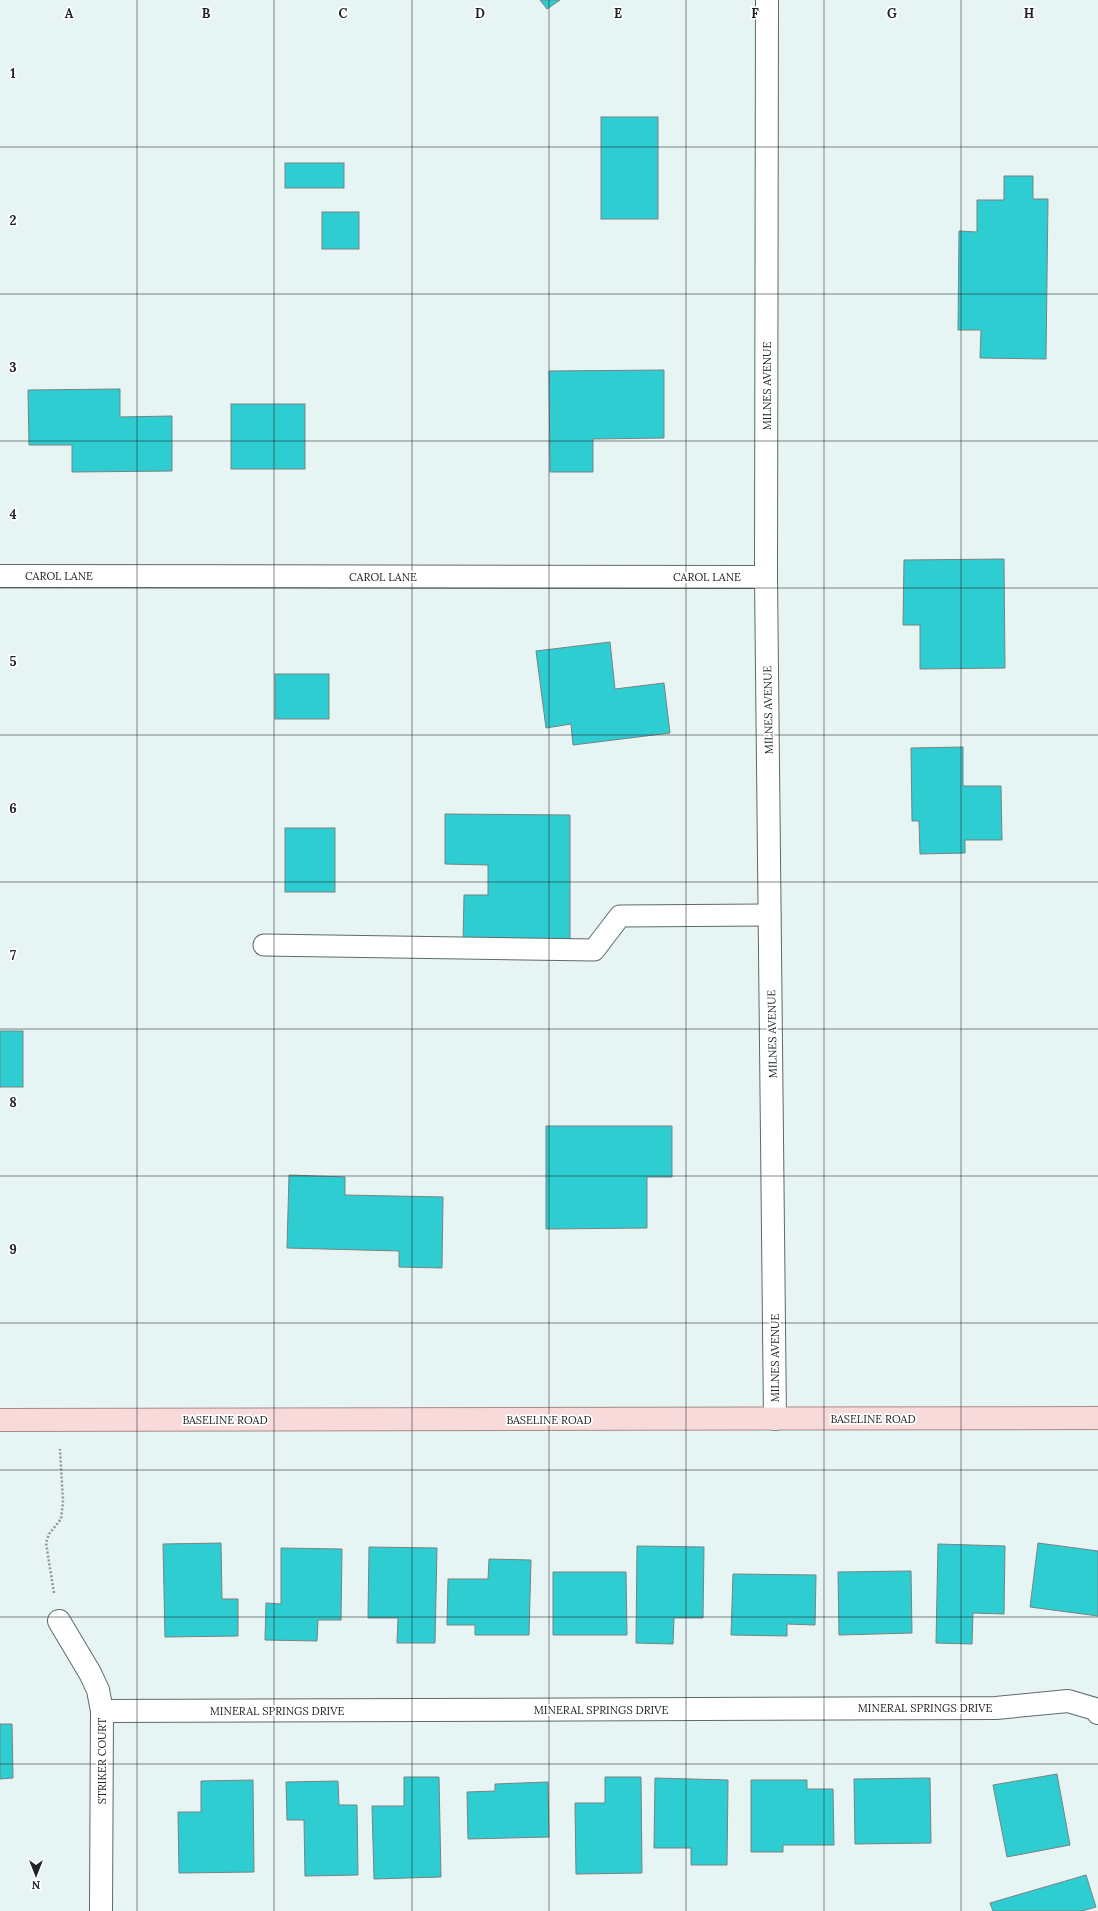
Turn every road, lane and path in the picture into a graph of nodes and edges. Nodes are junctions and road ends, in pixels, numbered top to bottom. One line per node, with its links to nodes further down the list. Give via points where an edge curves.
1 (767, 0): 3 (street, MILNES AVENUE)
2 (0, 576): 3 (street, CAROL LANE)
3 (766, 577): 4 (street, MILNES AVENUE)
4 (770, 915): 5 (lane, via 620,916 594,950); 7 (street, MILNES AVENUE)
5 (264, 945)
6 (1098, 1418): 7 (main road, BASELINE ROAD)
7 (775, 1419): 9 (main road, BASELINE ROAD)
8 (0, 1420): 9 (main road, BASELINE ROAD)
9 (60, 1420): 10 (path, via 63,1502 61,1519 49,1534 46,1543)
10 (59, 1621): 11 (street, STRIKER COURT, via 90,1673 98,1690)
11 (102, 1711): 12 (street, MINERAL SPRINGS DRIVE, via 996,1708 1068,1701 1095,1709); 13 (street, STRIKER COURT)
12 (1098, 1713)
13 (101, 1911)

